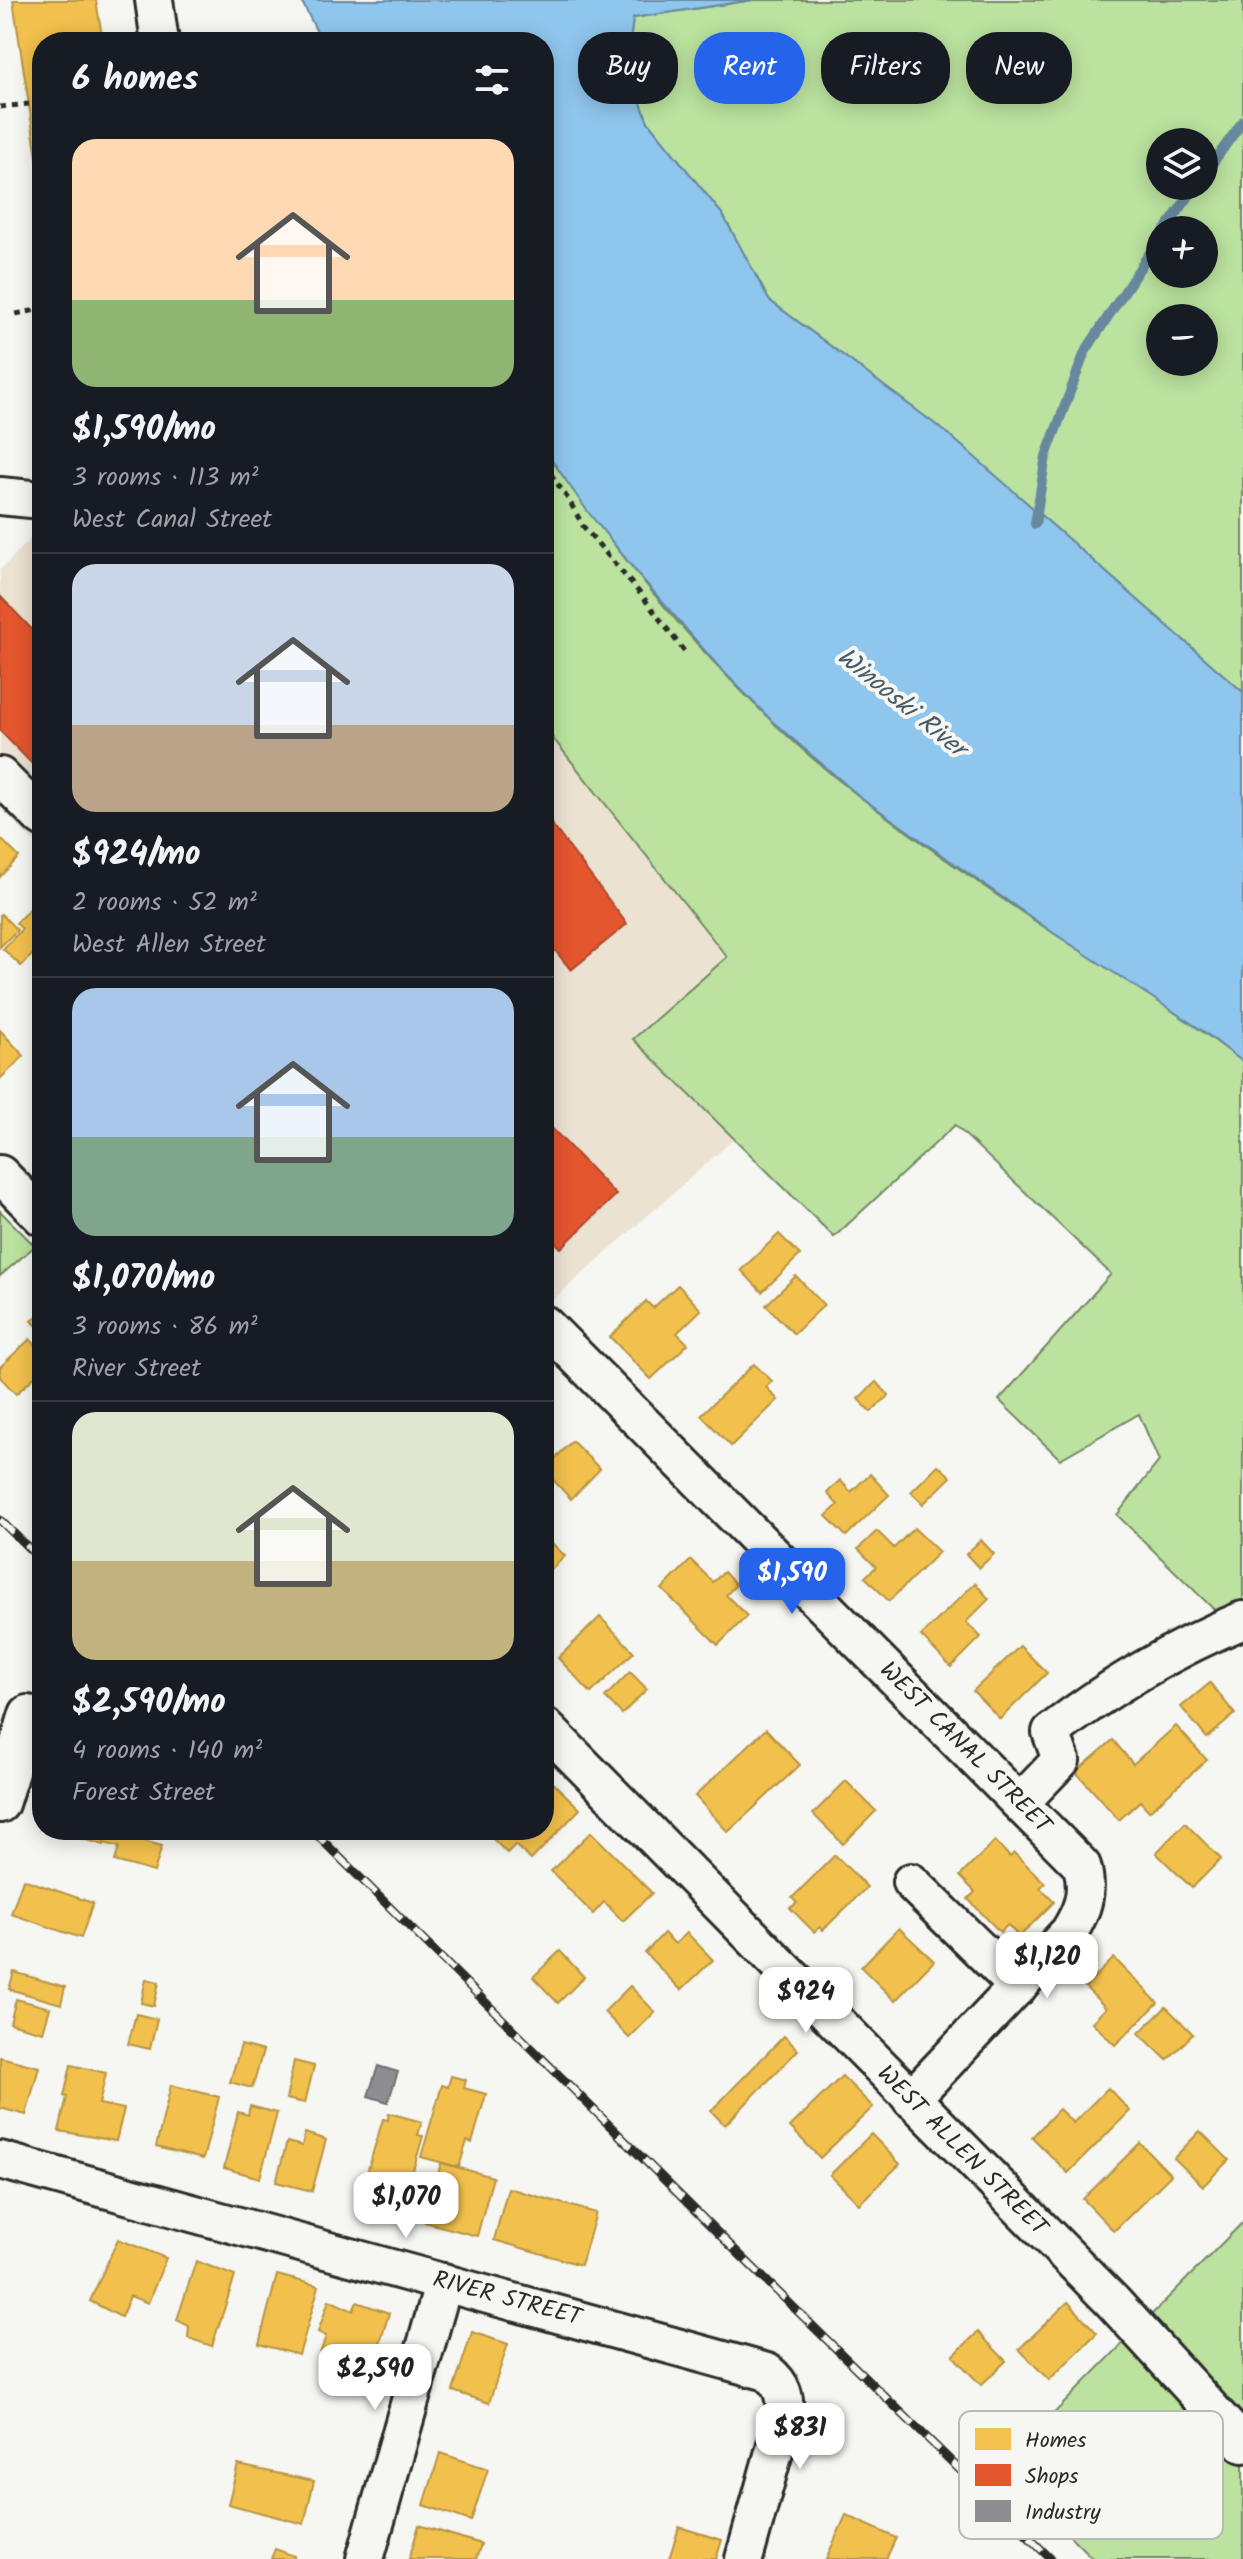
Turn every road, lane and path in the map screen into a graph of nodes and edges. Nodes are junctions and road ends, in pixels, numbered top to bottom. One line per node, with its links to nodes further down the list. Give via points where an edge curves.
1 (154, 0): 2 (street)
2 (159, 32)
3 (29, 104): 4 (path)
4 (0, 107)
5 (32, 311): 6 (path)
6 (16, 314)
7 (554, 479): 10 (path, via 583,526)
8 (0, 496): 9 (street)
9 (32, 499)
10 (687, 655)
11 (0, 776): 12 (street)
12 (32, 808)
13 (0, 1174): 14 (street)
14 (32, 1207)
15 (554, 1334): 19 (street, WEST CANAL STREET)
16 (1243, 1620): 19 (street, via 1195,1640 1051,1732 1061,1760)
17 (28, 1714): 20 (street)
18 (554, 1736): 23 (street, WEST ALLEN STREET)
19 (1020, 1803): 22 (street, WEST CANAL STREET, via 1082,1866 1087,1882 1080,1915 1069,1932)
20 (0, 1804)
21 (911, 1882): 22 (street)
22 (1018, 1987): 23 (street)
23 (911, 2099): 26 (street, WEST ALLEN STREET, via 1112,2301)
24 (0, 2160): 25 (street, RIVER STREET)
25 (444, 2282): 29 (street); 30 (street, RIVER STREET, via 749,2365 779,2382 786,2401 784,2416)
26 (1213, 2411)
27 (1223, 2422): 28 (street, WEST ALLEN STREET)
28 (1243, 2444)
29 (365, 2559)
30 (744, 2559)

